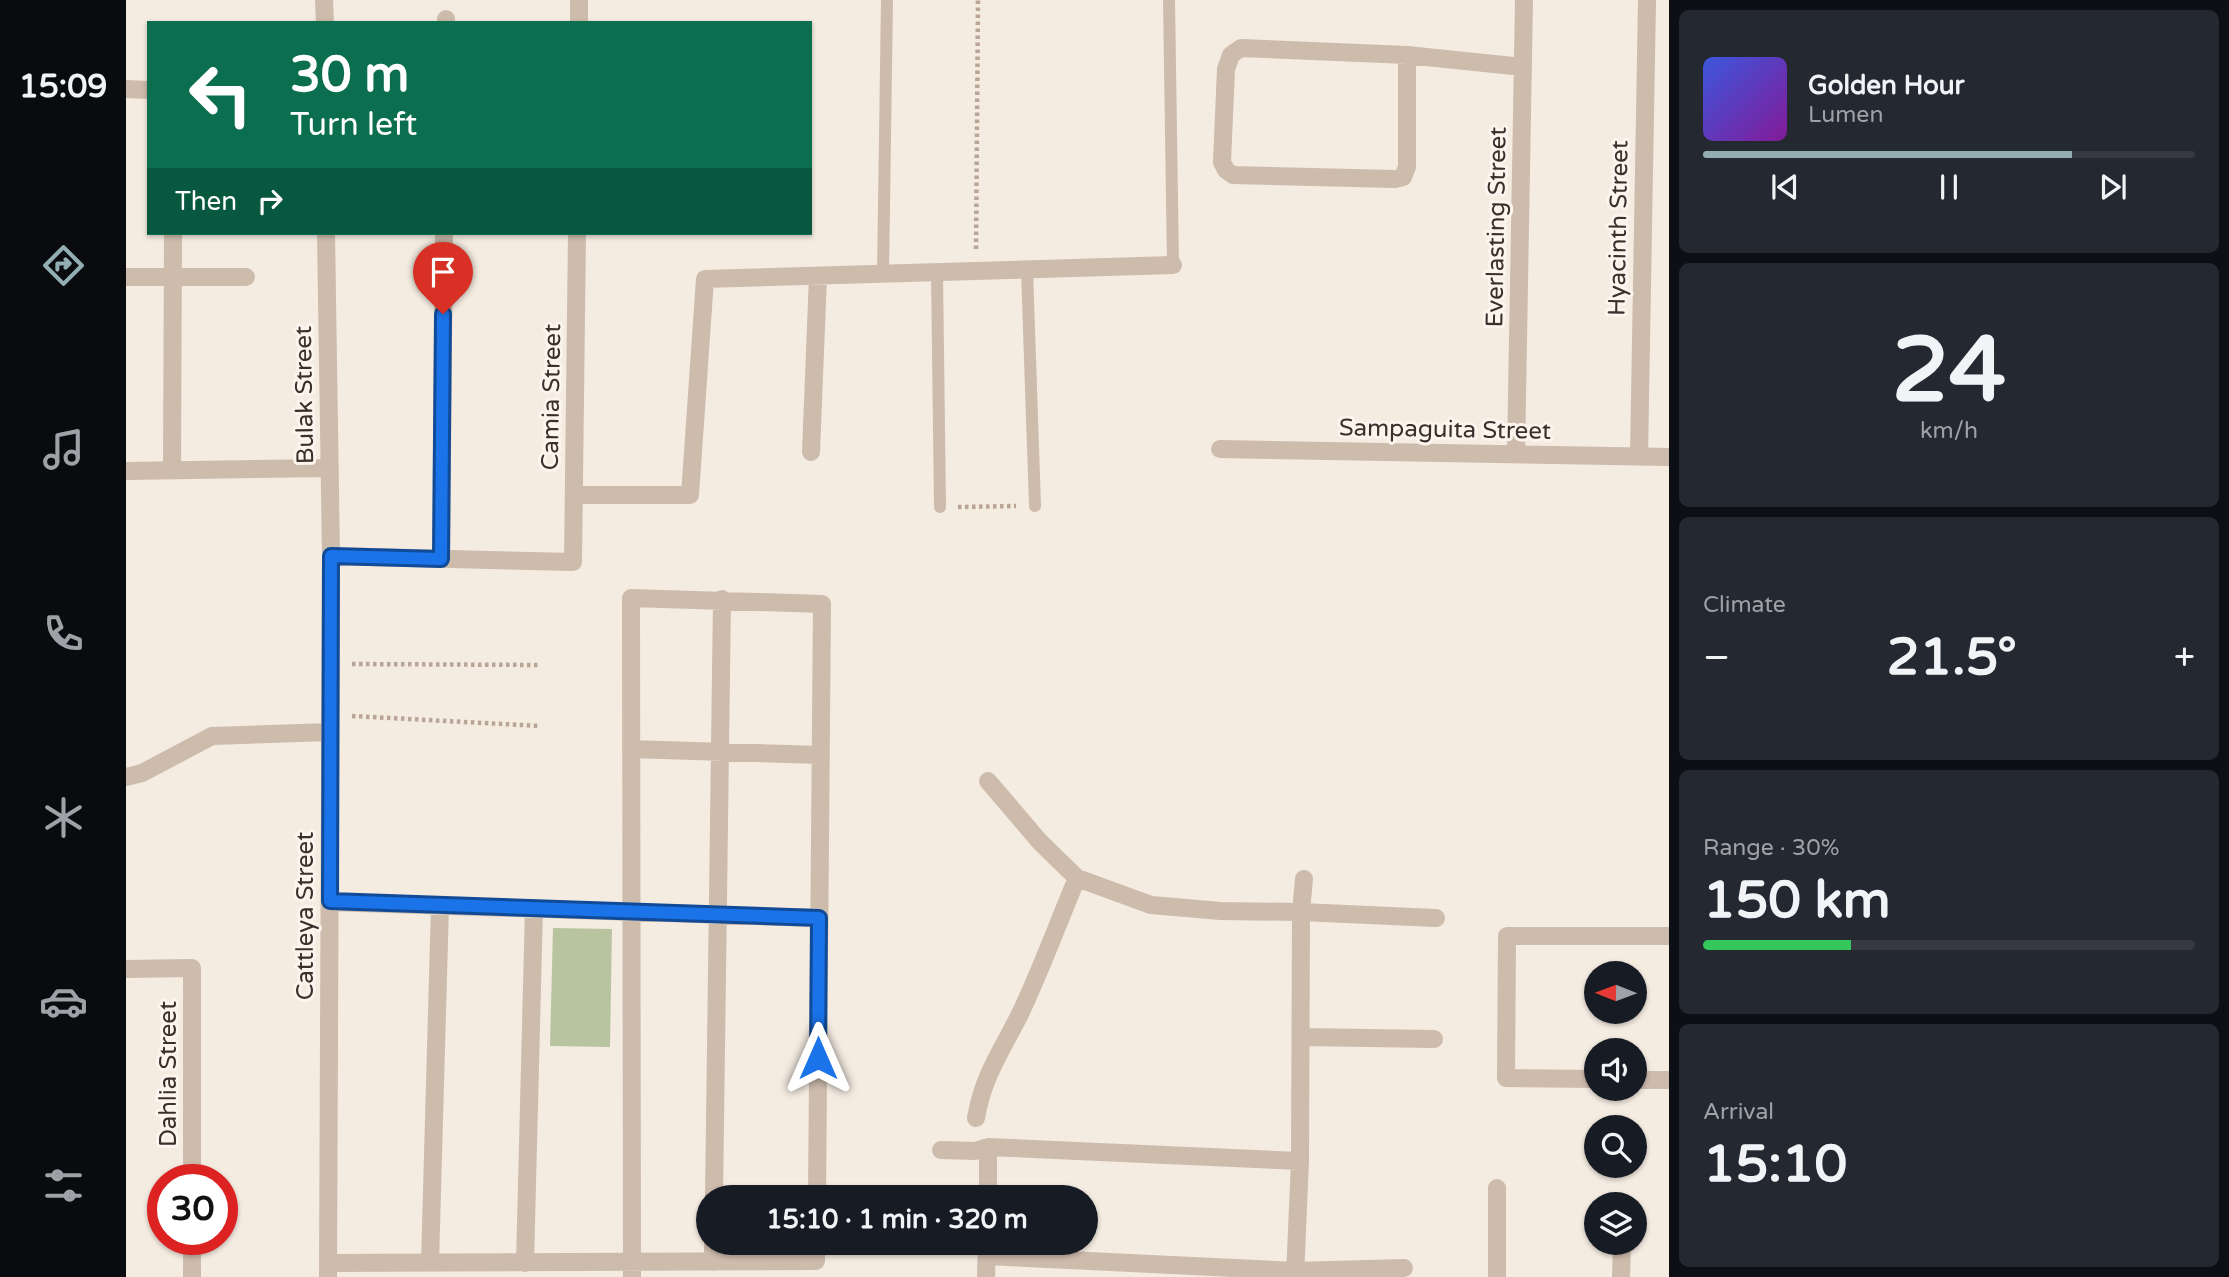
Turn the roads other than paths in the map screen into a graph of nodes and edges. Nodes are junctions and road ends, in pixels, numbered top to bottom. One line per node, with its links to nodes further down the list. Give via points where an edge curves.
1 (324, 0): 7 (street)
2 (579, 0): 8 (street)
3 (887, 0): 20 (lane)
4 (1169, 0): 17 (lane)
5 (1524, 0): 10 (street, Everlasting Street)
6 (1647, 0): 28 (street, Hyacinth Street)
7 (325, 21)
8 (579, 21)
9 (1406, 55): 9 (street, via 1404,177 1234,175 1226,170 1222,162 1226,69 1231,55 1241,48); 10 (street)
10 (1523, 67): 27 (street, Everlasting Street)
11 (126, 89): 12 (street)
12 (147, 90)
13 (173, 235): 23 (street)
14 (327, 235): 30 (street, Bulak Street)
15 (444, 235): 37 (street)
16 (578, 235): 33 (street, Camia Street)
17 (1173, 265): 18 (street)
18 (1027, 270): 19 (street); 34 (lane)
19 (937, 273): 20 (street); 35 (lane)
20 (883, 274): 21 (street)
21 (818, 276): 26 (street); 33 (street, via 705,279 690,495)
22 (126, 277): 23 (street)
23 (173, 277): 24 (street); 31 (street)
24 (246, 277)
25 (1220, 449): 27 (street, Sampaguita Street)
26 (811, 452)
27 (1516, 454): 28 (street, Sampaguita Street)
28 (1639, 456): 29 (street, Sampaguita Street)
29 (1669, 457)
30 (330, 468): 31 (street); 36 (street, Bulak Street)
31 (172, 470): 32 (street)
32 (126, 471)
33 (575, 495): 37 (street, Camia Street, via 573,562)
34 (1034, 506)
35 (940, 507)
36 (331, 556): 37 (street); 39 (street, Cattleya Street)
37 (441, 559)
38 (722, 599): 40 (street, via 631,598); 41 (street); 42 (street, via 822,604)
39 (330, 723): 43 (street, via 212,736); 47 (street, Cattleya Street)
40 (631, 749): 41 (street); 50 (street)
41 (721, 752): 42 (street); 52 (street)
42 (821, 755): 53 (street)
43 (126, 777)
44 (988, 781): 45 (street)
45 (1077, 878): 51 (street, via 1151,905); 62 (street, via 1021,1012 988,1073)
46 (1304, 879): 51 (street)
47 (330, 901): 48 (street); 81 (street, Cattleya Street)
48 (440, 905): 49 (street); 78 (street)
49 (534, 908): 50 (street); 79 (street)
50 (631, 911): 52 (street); 82 (street)
51 (1301, 912): 54 (street); 57 (street)
52 (719, 914): 53 (street); 67 (street)
53 (819, 918): 68 (street)
54 (1436, 918)
55 (1669, 936): 59 (street, via 1507,936 1506,1078)
56 (126, 969): 66 (street, Dahlia Street, via 192,968)
57 (1301, 1037): 58 (street); 65 (street)
58 (1434, 1039)
59 (1584, 1079)
60 (1647, 1080): 61 (street)
61 (1669, 1080)
62 (976, 1118)
63 (988, 1147): 64 (street); 65 (street); 69 (street)
64 (940, 1150)
65 (1300, 1161): 83 (street)
66 (192, 1164)
67 (714, 1185)
68 (817, 1185)
69 (988, 1185)
70 (1497, 1188): 86 (street)
71 (192, 1255): 84 (street)
72 (713, 1255): 77 (street)
73 (816, 1255): 77 (street, via 816,1261)
74 (987, 1255): 85 (street)
75 (1061, 1255): 83 (street)
76 (1622, 1255): 87 (street)
77 (713, 1262): 82 (street)
78 (430, 1263): 79 (street); 81 (street)
79 (525, 1263): 82 (street)
80 (1404, 1268): 83 (street)
81 (328, 1270)
82 (632, 1270)
83 (1295, 1274)
84 (192, 1277)
85 (986, 1277)
86 (1497, 1277)
87 (1621, 1277)

